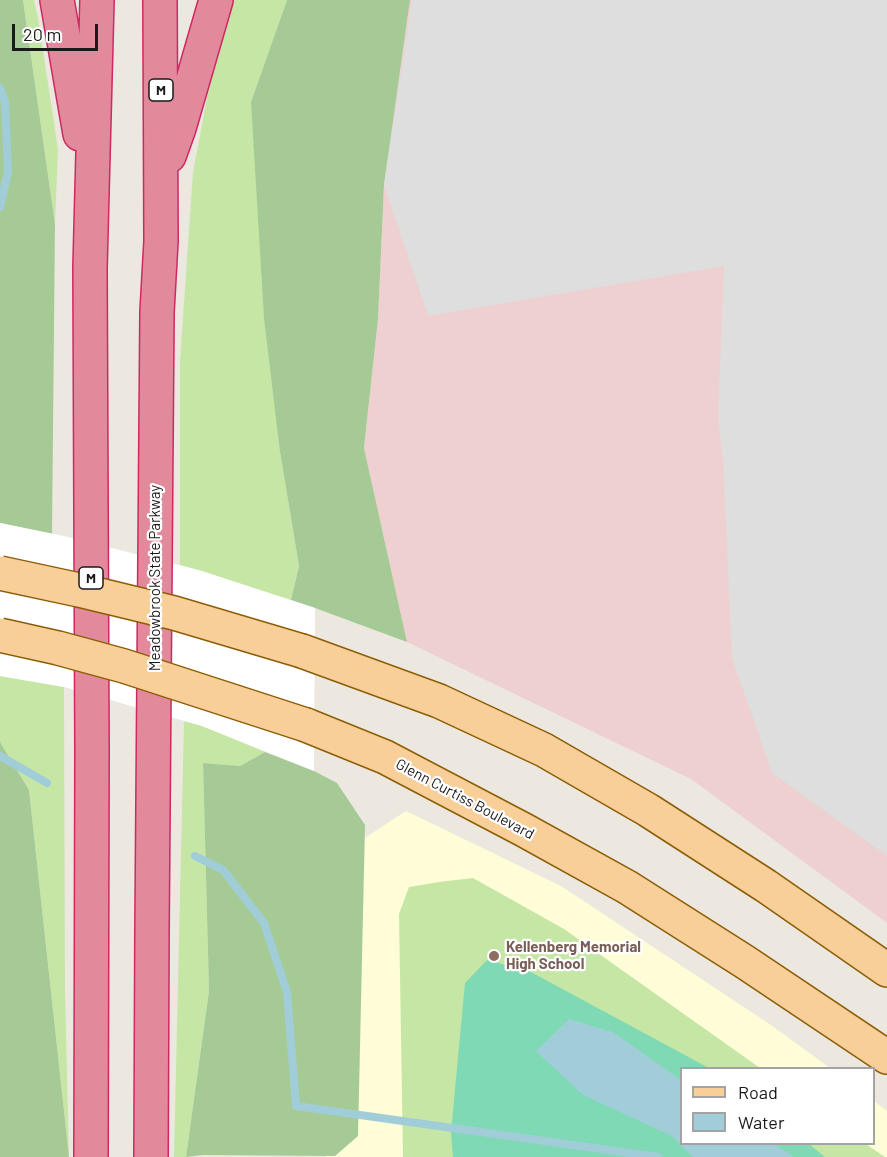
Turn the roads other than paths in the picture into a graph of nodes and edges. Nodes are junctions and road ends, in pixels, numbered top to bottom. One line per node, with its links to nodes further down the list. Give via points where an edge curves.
1 (57, 0): 6 (highway, via 85,162)
2 (97, 0): 6 (highway, M)
3 (160, 0): 5 (highway, Meadowbrook State Parkway / M)
4 (216, 0): 5 (highway)
5 (160, 180): 12 (highway, Meadowbrook State Parkway / M)
6 (93, 184): 11 (highway, M)
7 (0, 573): 9 (main road, bridge, via 174,613 302,651 439,701 544,750 658,816)
8 (0, 634): 10 (main road, Glenn Curtiss Boulevard, bridge, via 124,666 306,725 385,757 627,887)
9 (887, 970)
10 (887, 1057)
11 (91, 1157)
12 (151, 1157)

